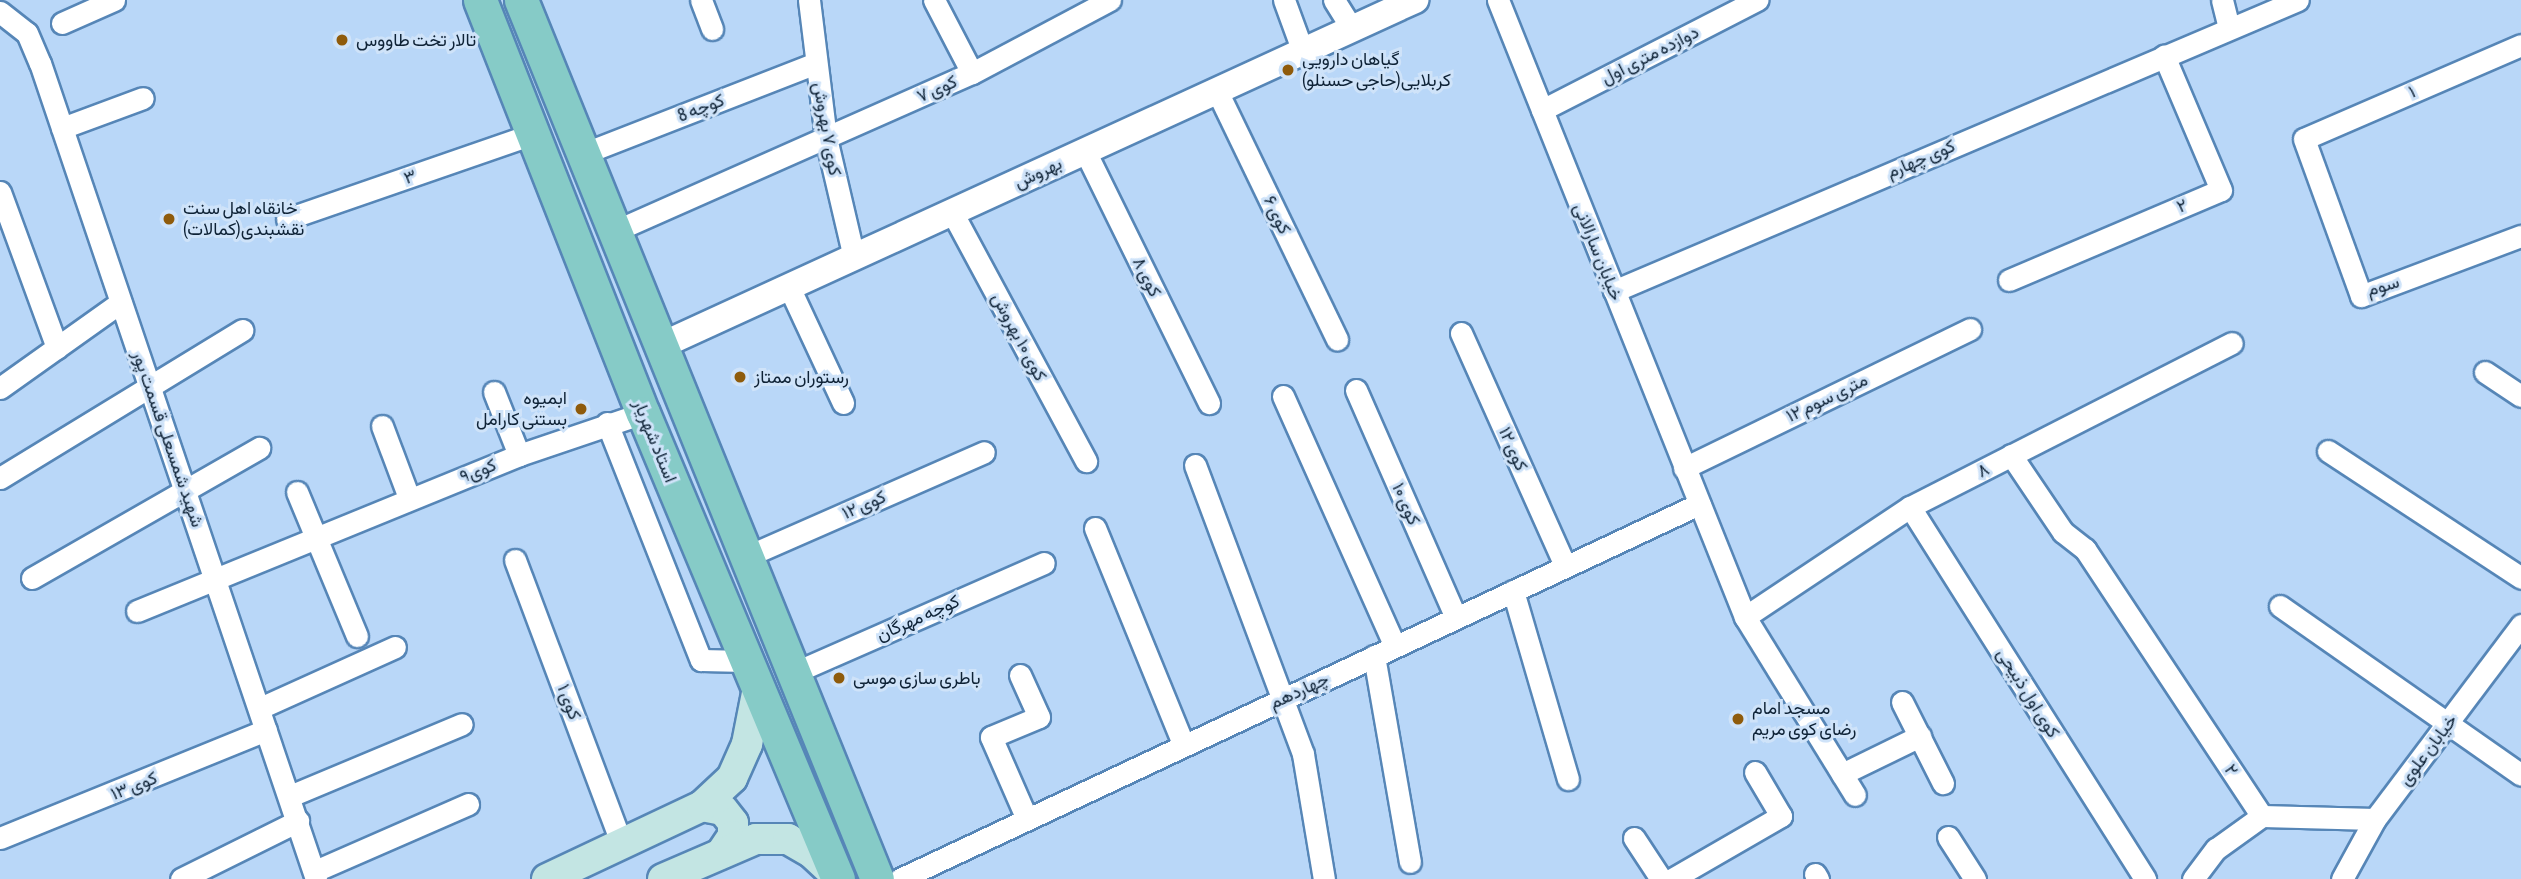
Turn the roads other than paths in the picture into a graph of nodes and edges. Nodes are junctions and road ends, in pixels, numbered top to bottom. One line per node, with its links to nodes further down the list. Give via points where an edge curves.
1 (11, 0): 16 (street)
2 (114, 0): 18 (street)
3 (480, 0): 31 (main road, استاد شهریار)
4 (521, 0): 35 (main road)
5 (701, 0): 20 (street)
6 (934, 0): 26 (street, کوی ۷)
7 (1110, 0): 26 (street)
8 (1284, 0): 23 (street)
9 (1334, 0): 21 (street)
10 (1416, 0): 21 (street, بهروش)
11 (1498, 0): 29 (street, خیابان سارالانی)
12 (1757, 0): 29 (street, دوازده متری اول)
13 (2221, 0): 19 (street)
14 (2298, 0): 19 (street, کوی چهارم)
15 (814, 2): 25 (street, کوی ۷ بهروش)
16 (0, 5)
17 (0, 12): 30 (street, شهید شمسعلی قسمت پور, via 27,33)
18 (62, 23)
19 (2229, 28): 24 (street, کوی چهارم)
20 (712, 29)
21 (1352, 29): 23 (street, بهروش)
22 (2521, 45): 33 (street, ۱)
23 (1303, 52): 27 (street, بهروش)
24 (2164, 56): 42 (street, ۲, via 2221,190); 44 (street, کوی چهارم)
25 (816, 63): 32 (street, کوی ۷ بهروش); 35 (street, کوچه 8)
26 (972, 74): 32 (street, کوی ۷)
27 (1217, 91): 34 (street, بهروش); 49 (street, کوی ۶)
28 (143, 98): 30 (street)
29 (1542, 110): 44 (street, خیابان سارالانی)
30 (62, 128): 45 (street, شهید شمسعلی قسمت پور)
31 (532, 134): 38 (street, ۳); 62 (main road, استاد شهریار)
32 (825, 138): 39 (street, کوی ۷); 41 (street, کوی ۷ بهروش)
33 (2304, 139): 40 (street, سوم, via 2361,296)
34 (1085, 151): 37 (street, بهروش); 61 (street, کوی ۸)
35 (585, 152): 39 (main road)
36 (0, 192): 52 (street)
37 (952, 212): 41 (street, بهروش); 70 (street, کوی ۱۰ بهروش)
38 (287, 219)
39 (617, 230): 51 (main road)
40 (2521, 236)
41 (854, 257): 43 (street, بهروش)
42 (2009, 280)
43 (789, 287): 51 (street, بهروش); 60 (street)
44 (1614, 291): 72 (street, خیابان سارالانی)
45 (121, 302): 52 (street); 55 (street, شهید شمسعلی قسمت پور)
46 (1970, 329): 72 (street, ۱۲ متری سوم)
47 (242, 330): 55 (street)
48 (1461, 332): 84 (street, کوی ۱۲)
49 (1337, 339)
50 (2232, 343): 69 (street, ۸)
51 (660, 346): 81 (main road)
52 (57, 348): 54 (street)
53 (2485, 372): 59 (street)
54 (0, 388)
55 (151, 388): 73 (street); 74 (street, شهید شمسعلی قسمت پور)
56 (1356, 390): 93 (street, کوی ۱۰)
57 (494, 392): 68 (street)
58 (1283, 396): 96 (street)
59 (2521, 396)
60 (842, 403)
61 (1209, 403)
62 (643, 412): 63 (street, کوی۹); 85 (main road, استاد شهریار)
63 (607, 423): 68 (street, کوی۹); 99 (street, via 701,660)
64 (382, 425): 76 (street)
65 (258, 448): 74 (street)
66 (2328, 451): 88 (street)
67 (984, 452): 81 (street, کوی ۱۲)
68 (519, 455): 76 (street, کوی۹)
69 (2011, 455): 78 (street, ۸); 119 (street, ۲, via 2063,532 2085,549)
70 (1086, 461)
71 (1195, 465): 102 (street)
72 (1684, 468): 77 (street, خیابان سارالانی)
73 (0, 478)
74 (185, 489): 86 (street); 87 (street, شهید شمسعلی قسمت پور)
75 (298, 492): 80 (street)
76 (410, 498): 80 (street, کوی۹)
77 (1699, 503): 84 (street, چهاردهم); 92 (street, خیابان سارالانی)
78 (1910, 507): 92 (street, ۸); 140 (street, کوی اول ذبیحی)
79 (1095, 528): 109 (street)
80 (316, 539): 87 (street, کوی۹); 95 (street)
81 (743, 558): 85 (main road); 100 (main road)
82 (515, 560): 126 (street, کوی ۱)
83 (1044, 562): 100 (street, کوچه مهرگان)
84 (1565, 566): 89 (street, چهاردهم)
85 (708, 569): 99 (main road, استاد شهریار)
86 (32, 578)
87 (216, 578): 91 (street, کوی۹); 104 (street, شهید شمسعلی قسمت پور)
88 (2521, 578)
89 (1513, 591): 93 (street, چهاردهم); 113 (street)
90 (2280, 606): 105 (street)
91 (136, 611)
92 (1745, 617): 111 (street, خیابان سارالانی)
93 (1456, 618): 96 (street, چهاردهم)
94 (2521, 625): 105 (street, خیابان علوی)
95 (358, 636)
96 (1395, 646): 98 (street, چهاردهم)
97 (396, 647): 104 (street)
98 (1374, 656): 102 (street, چهاردهم); 128 (street)
99 (752, 674): 118 (main road, via 747,744 732,778); 130 (main road, استاد شهریار)
100 (791, 674): 134 (main road)
101 (1020, 675): 120 (street, via 1039,717 991,737)
102 (1284, 698): 109 (street, چهاردهم); 136 (street, via 1303,754)
103 (1902, 702): 108 (street)
104 (260, 708): 107 (street, شهید شمسعلی قسمت پور)
105 (2449, 722): 112 (street); 121 (street, خیابان علوی)
106 (462, 724): 116 (street)
107 (266, 730): 116 (street, شهید شمسعلی قسمت پور); 124 (street, کوی ۱۳)
108 (1920, 736): 111 (street); 114 (street)
109 (1184, 746): 120 (street, چهاردهم)
110 (1755, 772): 138 (street, via 1781,816)
111 (1842, 774): 115 (street, خیابان سارالانی)
112 (2521, 775)
113 (1568, 779)
114 (1943, 783)
115 (1855, 794)
116 (290, 796): 122 (street, شهید شمسعلی قسمت پور)
117 (468, 804): 129 (street)
118 (702, 806): 126 (main road); 127 (main road, via 723,810 733,823 733,836)
119 (2262, 816): 121 (street); 141 (street, via 2216,849)
120 (1027, 819): 135 (street, چهاردهم)
121 (2375, 819): 142 (street, خیابان علوی)
122 (298, 821): 129 (street, شهید شمسعلی قسمت پور); 131 (street)
123 (1948, 837): 139 (street)
124 (0, 838)
125 (1634, 838): 137 (street)
126 (622, 844): 132 (main road)
127 (723, 852): 130 (main road, via 756,839 788,839 812,853); 133 (main road)
128 (1410, 862)
129 (316, 875)
130 (837, 877)
131 (181, 879)
132 (547, 879)
133 (663, 879)
134 (877, 879)
135 (900, 879)
136 (1324, 879)
137 (1661, 879)
138 (1674, 879)
139 (1975, 879)
140 (2145, 879)
141 (2193, 879)
142 (2342, 879)

